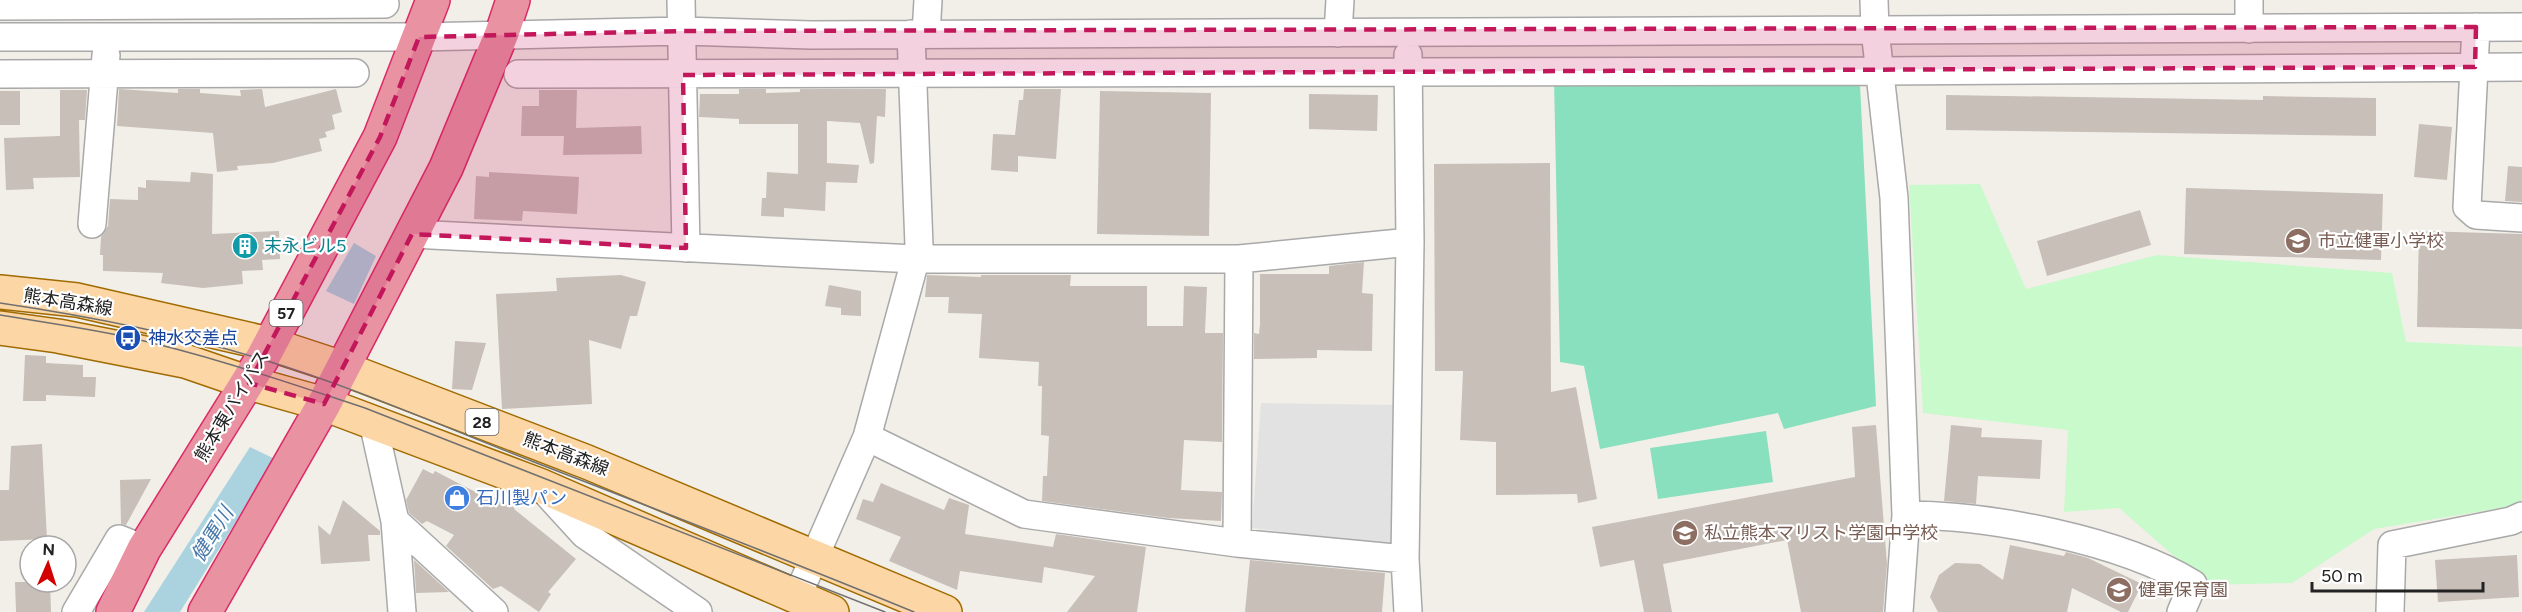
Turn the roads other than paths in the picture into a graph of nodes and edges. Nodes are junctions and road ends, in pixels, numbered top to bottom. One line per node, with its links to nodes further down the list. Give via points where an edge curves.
1 (433, 0): 23 (highway, 熊本東バイパス / 57)
2 (513, 0): 16 (highway)
3 (681, 0): 15 (street)
4 (928, 0): 19 (street)
5 (1340, 0): 17 (street)
6 (1874, 0): 14 (street)
7 (2249, 0): 13 (street)
8 (189, 2): 9 (street); 10 (street); 20 (street)
9 (385, 4)
10 (0, 6)
11 (2476, 27): 12 (street); 13 (street); 24 (street)
12 (2522, 27)
13 (2250, 29): 14 (street)
14 (1875, 30): 18 (street); 26 (street)
15 (682, 31): 16 (street); 19 (street); 33 (street)
16 (502, 33): 23 (street); 36 (highway, via 446,168)
17 (1338, 33): 18 (street); 19 (street)
18 (1408, 33): 27 (street)
19 (918, 34): 32 (street)
20 (187, 35): 21 (street); 23 (street)
21 (107, 36): 22 (street); 30 (street)
22 (0, 37)
23 (419, 37): 43 (highway, 熊本東バイパス / 57, via 380,137)
24 (2475, 67): 25 (street); 26 (street); 34 (street, via 2467,207 2476,215)
25 (2522, 67)
26 (1879, 71): 27 (street); 50 (street, via 1894,198)
27 (1408, 72): 32 (street); 37 (street)
28 (355, 73): 30 (street)
29 (0, 74): 30 (street)
30 (105, 74): 35 (street)
31 (518, 74): 33 (street)
32 (912, 74): 33 (street); 39 (street, via 919,246)
33 (683, 75): 38 (street)
34 (2522, 218)
35 (92, 224)
36 (412, 234): 38 (street); 44 (highway)
37 (1410, 242): 40 (street); 56 (street)
38 (686, 248): 39 (street)
39 (915, 259): 40 (street); 48 (street)
40 (1239, 259): 53 (street)
41 (0, 292): 43 (main road, 熊本高森線 / 28, via 77,300)
42 (0, 328): 45 (main road, 熊本高森線 / 28, via 185,361)
43 (269, 344): 44 (main road, 熊本高森線 / 28); 45 (highway, 熊本東バイパス / 57)
44 (342, 368): 46 (highway); 55 (main road, 熊本高森線 / 28, via 587,462)
45 (249, 383): 46 (main road, 熊本高森線 / 28); 54 (highway, 熊本東バイパス / 57)
46 (324, 404): 47 (main road, 熊本高森線 / 28); 60 (highway)
47 (373, 422): 49 (main road, 熊本高森線 / 28); 52 (street)
48 (867, 437): 53 (street, via 1024,514); 55 (street)
49 (539, 485): 57 (main road, 熊本高森線 / 28); 63 (street, via 584,534)
50 (1906, 515): 67 (street); 68 (street, via 1974,519 2048,532 2130,554 2193,584)
51 (2522, 516): 69 (street, via 2392,545)
52 (395, 521): 61 (street); 62 (street)
53 (1237, 543): 56 (street)
54 (144, 549): 58 (street, via 118,539); 59 (highway, 熊本東バイパス / 57)
55 (814, 556): 57 (street); 65 (main road, 熊本高森線 / 28)
56 (1406, 559): 66 (street)
57 (797, 597): 64 (main road, 熊本高森線 / 28)
58 (76, 612)
59 (113, 612)
60 (205, 612)
61 (402, 612)
62 (494, 612)
63 (698, 612)
64 (832, 612)
65 (945, 612)
66 (1408, 612)
67 (1899, 612)
68 (2181, 612)
69 (2390, 612)

